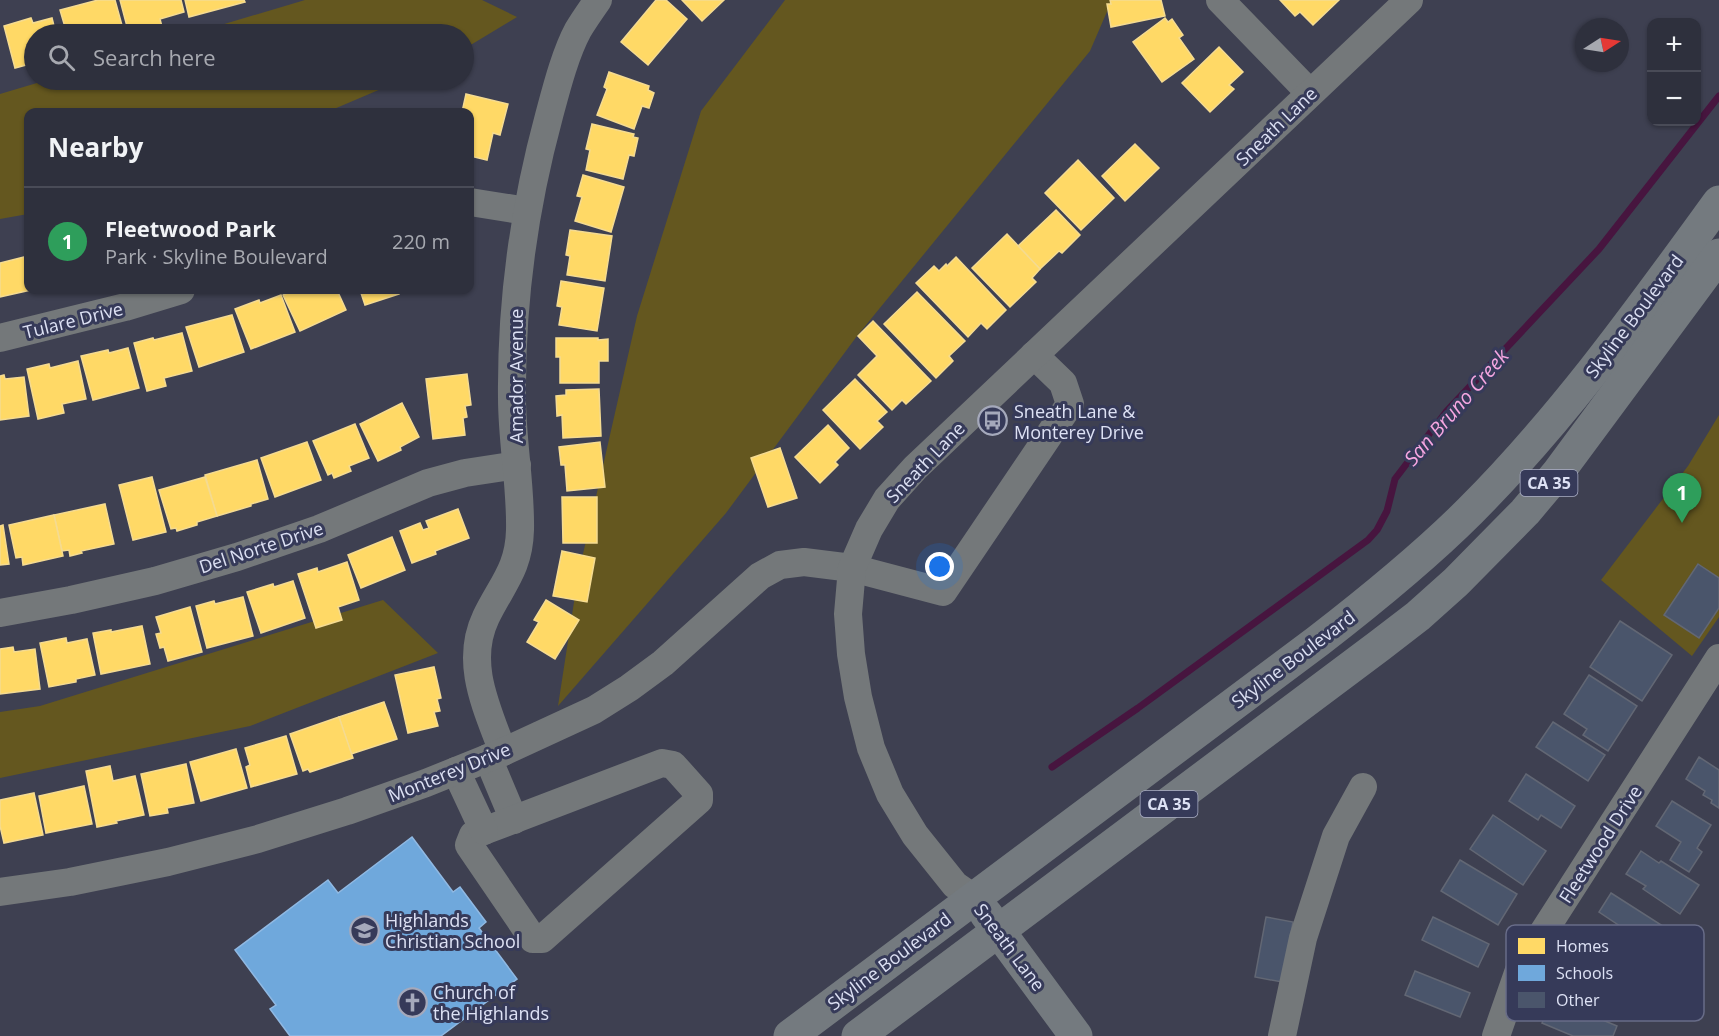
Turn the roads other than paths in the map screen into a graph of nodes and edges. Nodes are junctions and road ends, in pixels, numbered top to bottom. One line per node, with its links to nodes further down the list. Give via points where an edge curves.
1 (598, 0): 7 (street, Amador Avenue, via 577,31 559,81)
2 (1220, 0): 4 (street)
3 (1409, 0): 4 (street, Sneath Lane)
4 (1310, 93): 11 (street, Sneath Lane)
5 (1719, 202): 22 (main road, Skyline Boulevard / CA 35, via 1570,399 1505,474 1432,547 1342,623)
6 (474, 203): 7 (street)
7 (527, 211): 12 (street, Amador Avenue, via 512,345)
8 (1719, 255): 24 (main road, Skyline Boulevard / CA 35, via 1557,474 1456,582 1379,646)
9 (168, 294): 10 (street, Tulare Drive)
10 (0, 338)
11 (1034, 355): 13 (street, Sneath Lane, via 887,499); 13 (street, Monterey Drive, via 1063,382 1070,404 943,592)
12 (517, 465): 14 (street, Del Norte Drive, via 428,483 319,529 155,581); 16 (street, Amador Avenue, via 517,559 485,618 477,644 477,674)
13 (852, 568): 16 (street, Monterey Drive, via 804,562 780,565 760,576 663,663 629,687 594,710); 22 (street, Sneath Lane, via 848,614 851,654 871,748 890,794 915,835 955,885)
14 (0, 613)
15 (1719, 658): 23 (street, Fleetwood Drive)
16 (496, 755): 17 (street, Monterey Drive); 19 (street, Amador Avenue)
17 (456, 771): 20 (street); 21 (street, Monterey Drive, via 247,842 168,862)
18 (1363, 787): 29 (street, via 1332,847 1303,938)
19 (514, 820): 20 (street); 20 (street, via 662,763 673,765 699,794 699,800 542,939 533,939 469,845 472,836)
20 (484, 831)
21 (0, 892)
22 (974, 898): 24 (main road, Sneath Lane); 26 (main road, Skyline Boulevard / CA 35)
23 (1548, 925)
24 (999, 931): 27 (main road, Skyline Boulevard / CA 35); 28 (main road, Sneath Lane)
25 (1506, 1007): 30 (street, Fleetwood Drive)
26 (790, 1036)
27 (858, 1036)
28 (1076, 1036)
29 (1282, 1036)
30 (1496, 1036)

